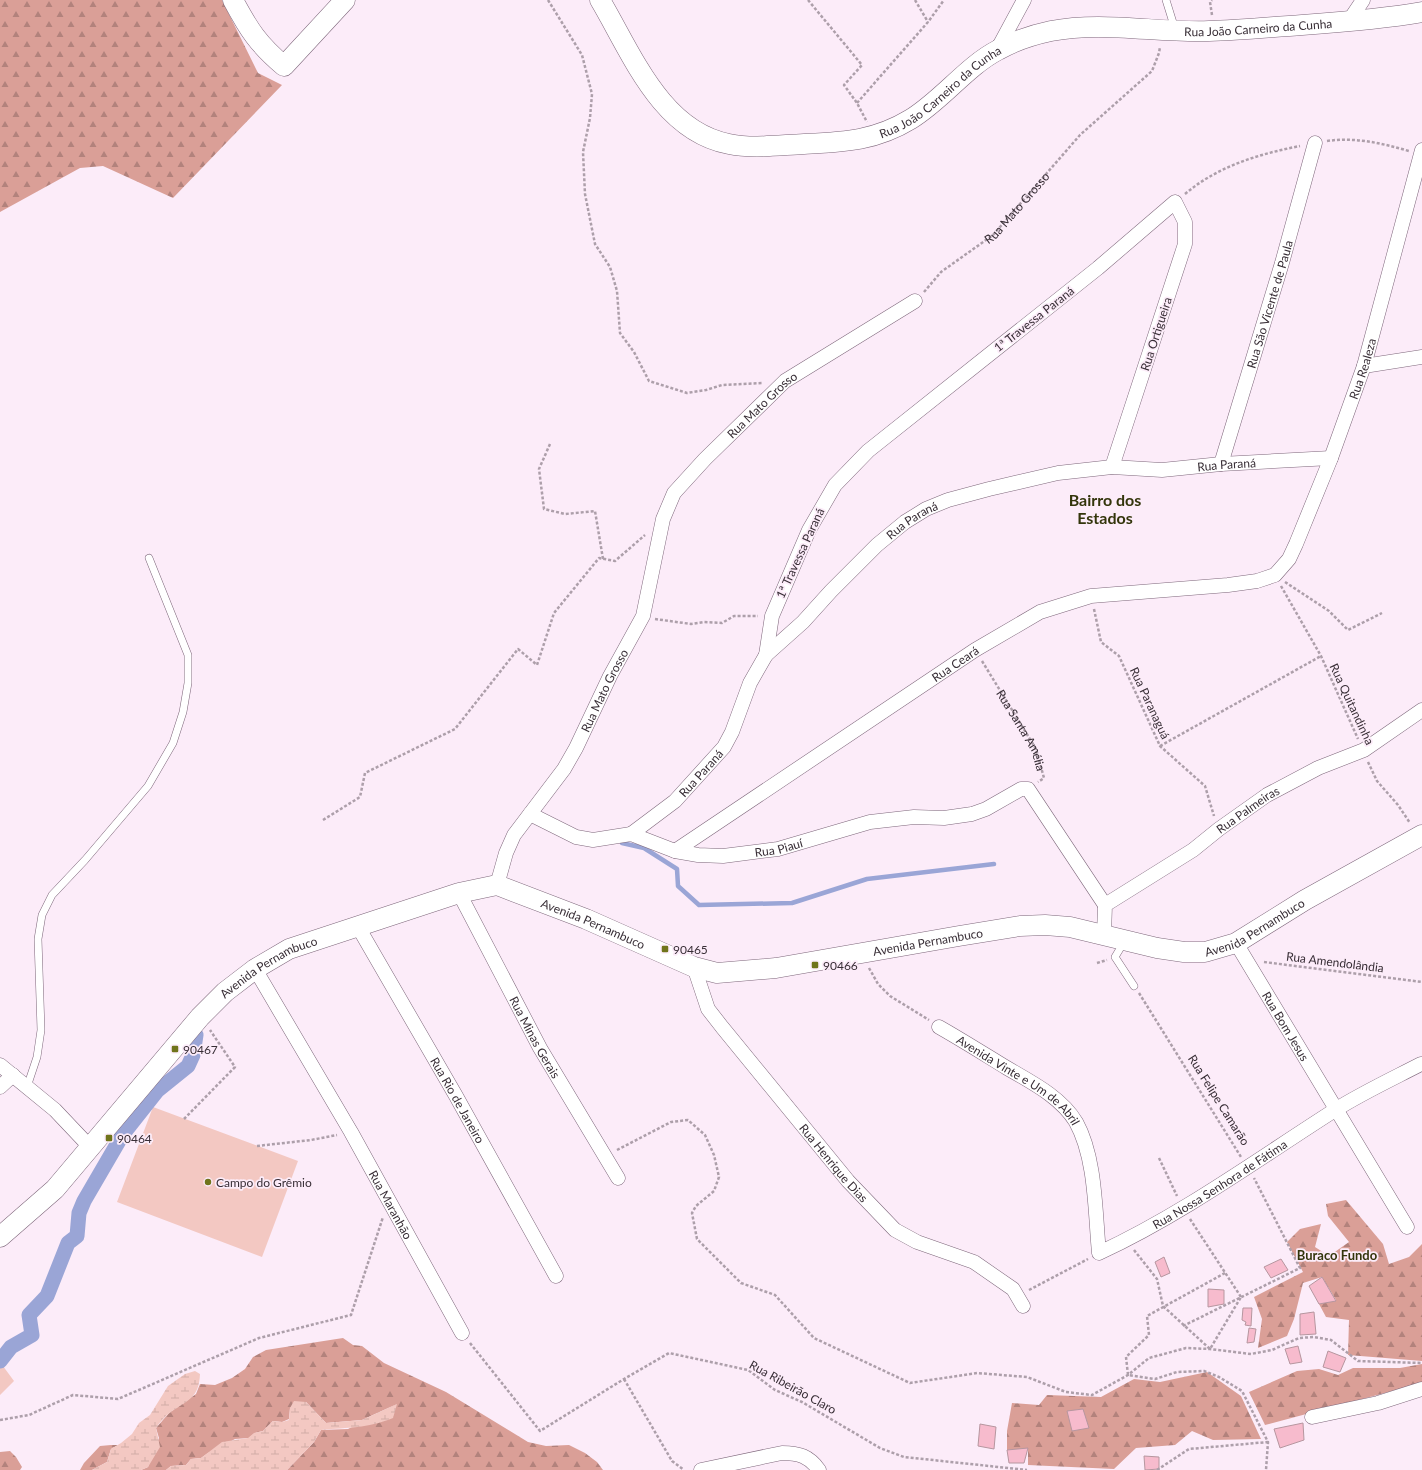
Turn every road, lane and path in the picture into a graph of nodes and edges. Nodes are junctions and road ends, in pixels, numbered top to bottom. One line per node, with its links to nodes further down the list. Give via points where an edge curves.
1 (233, 0): 2 (street, via 246,26 264,49 284,66)
2 (345, 0)
3 (548, 0): 24 (path, via 582,55 592,94 583,152 585,194 595,244 610,267 617,291 620,333 634,352 649,381 687,393 722,385)
4 (600, 0): 17 (street, Rua João Carneiro da Cunha, via 646,81 668,109 690,128 710,138 730,145 755,146)
5 (808, 0): 16 (path, via 862,64 844,85)
6 (915, 0): 13 (path)
7 (944, 0): 13 (path)
8 (1024, 0): 15 (street)
9 (1166, 0): 14 (lane)
10 (1363, 0): 12 (street)
11 (1422, 12): 12 (street, Rua João Carneiro da Cunha)
12 (1349, 21): 14 (street, Rua João Carneiro da Cunha, via 1244,30)
13 (928, 22): 16 (path)
14 (1168, 30): 15 (street, Rua João Carneiro da Cunha, via 1118,28 1052,31 1026,37); 21 (path, Rua Mato Grosso, via 1152,71 1080,135 993,235 941,272)
15 (996, 50): 17 (street, Rua João Carneiro da Cunha, via 934,103 910,120)
16 (857, 103): 17 (path)
17 (875, 137)
18 (1315, 143): 19 (path, via 1356,140); 20 (path, via 1270,152 1232,164 1196,185); 27 (street, Rua São Vicente de Paula, via 1282,263)
19 (1421, 152): 23 (street, Rua Realeza)
20 (1175, 202): 28 (street, Rua Ortigueira, via 1185,222 1185,244); 36 (street, 1ª Travessa Paraná, via 1098,268 868,451 847,471 822,505)
21 (915, 302): 24 (street, Rua Mato Grosso)
22 (1422, 357): 23 (street)
23 (1364, 366): 26 (street, Rua Realeza)
24 (785, 381): 29 (street, Rua Mato Grosso, via 683,482 674,494)
25 (550, 444): 31 (path, via 539,469 544,509 565,514 595,511)
26 (1331, 458): 27 (street, Rua Paraná); 32 (street, Rua Realeza, via 1289,559)
27 (1221, 464): 28 (street, Rua Paraná, via 1162,470)
28 (1112, 467): 38 (street, Rua Paraná, via 1058,473 948,500 926,510 905,522 877,545 803,622)
29 (663, 519): 31 (path, via 615,561); 35 (street, Rua Mato Grosso)
30 (149, 558): 69 (lane, via 188,655 188,683 183,712 173,743 148,786 52,895 42,915 38,939 41,1030)
31 (603, 558): 45 (path, via 599,558 554,613 538,665 518,649 456,729 365,773 360,797)
32 (1275, 575): 33 (street, Rua Ceará, via 1257,582); 34 (path, via 1329,611 1348,630); 39 (path, Rua Quitandinha)
33 (1091, 596): 37 (street, Rua Ceará, via 1040,612); 41 (path, Rua Paranaguá, via 1101,642 1119,656)
34 (1382, 613)
35 (643, 616): 36 (path, via 691,624 722,623 734,616); 44 (street, Rua Mato Grosso, via 610,676 576,748 564,769)
36 (772, 616): 38 (street, 1ª Travessa Paraná)
37 (975, 650): 43 (path, Rua Santa Amélia, via 1036,749 1044,778); 49 (street, Rua Ceará)
38 (766, 655): 47 (street, Rua Paraná, via 750,683 724,747 675,801)
39 (1321, 656): 41 (path); 42 (path, Rua Quitandinha)
40 (1422, 710): 42 (street, Rua Palmeiras)
41 (1160, 746): 46 (path, Rua Paranaguá, via 1206,786)
42 (1364, 750): 46 (street, Rua Palmeiras, via 1294,780 1267,795); 48 (path, Rua Quitandinha, via 1376,781 1398,804)
43 (1028, 789): 49 (street, Rua Piauí, via 1021,789 972,814 870,822 778,849 723,856); 52 (street, Rua Santa Amélia)
44 (530, 814): 47 (street, via 576,837 600,840); 50 (street, Rua Mato Grosso, via 514,835)
45 (323, 820)
46 (1218, 829): 52 (street, Rua Palmeiras, via 1193,850)
47 (631, 834): 49 (street, Rua Piauí)
48 (1420, 836): 56 (street, Avenida Pernambuco, via 1305,900)
49 (674, 851)
50 (497, 885): 51 (street, Avenida Pernambuco); 59 (street, Avenida Pernambuco, via 586,919)
51 (459, 893): 53 (street, Avenida Pernambuco); 75 (street, Rua Minas Gerais, via 540,1048)
52 (1105, 905): 54 (street)
53 (357, 925): 60 (street, Avenida Pernambuco, via 289,949); 85 (street, Rua Rio de Janeiro)
54 (1104, 935): 55 (street, Avenida Pernambuco); 57 (street, Avenida Pernambuco, via 1070,927 1020,926)
55 (1126, 940): 56 (street, Avenida Pernambuco, via 1184,952 1205,952); 62 (lane, via 1115,957)
56 (1236, 943): 58 (street, Rua Bom Jesus)
57 (862, 954): 59 (street, Avenida Pernambuco, via 743,972 717,973); 64 (path, via 878,984 890,996)
58 (1246, 960): 61 (path, Rua Amendolândia); 70 (street, Rua Bom Jesus)
59 (694, 967): 87 (street, Rua Henrique Dias, via 706,1004 722,1027 843,1175 875,1210 895,1230 917,1242 974,1262 1013,1289)
60 (255, 968): 63 (street, Avenida Pernambuco, via 225,992); 72 (street, Rua Maranhão)
61 (1422, 982)
62 (1134, 986): 76 (path, Rua Felipe Camarão)
63 (200, 1017): 71 (path, via 235,1067); 74 (street, Avenida Pernambuco)
64 (939, 1026): 83 (street, Avenida Vinte e Um de Abril, via 1046,1092 1064,1107 1075,1121 1084,1140 1090,1164)
65 (1420, 1064): 70 (street, Rua Nossa Senhora de Fátima)
66 (0, 1065): 67 (street)
67 (13, 1075): 68 (street); 69 (street)
68 (0, 1087)
69 (27, 1087): 74 (street, via 55,1110)
70 (1337, 1109): 76 (street, Rua Nossa Senhora de Fátima); 79 (street)
71 (184, 1118)
72 (351, 1132): 73 (path, via 311,1140); 78 (street, Rua Maranhão)
73 (257, 1146)
74 (90, 1147): 80 (street, Avenida Pernambuco, via 54,1189)
75 (606, 1156): 77 (street, Rua Minas Gerais); 93 (path, via 671,1122 688,1120 705,1135 714,1156 719,1178 714,1191 696,1206 692,1213 697,1239 741,1283 775,1295 814,1338 910,1383 977,1373 1027,1377 1066,1392 1092,1394)
76 (1248, 1167): 82 (street, Rua Nossa Senhora de Fátima); 86 (path, Rua Felipe Camarão, via 1300,1268)
77 (618, 1178)
78 (389, 1200): 90 (street, Rua Maranhão); 97 (path, via 351,1315 259,1338 118,1399 74,1395 30,1415)
79 (1407, 1227)
80 (0, 1237)
81 (1202, 1239): 84 (path)
82 (1126, 1240): 83 (street, Rua Nossa Senhora de Fátima); 88 (path, via 1157,1279)
83 (1100, 1253): 87 (path)
84 (1225, 1273): 86 (path); 88 (path)
85 (556, 1276)
86 (1241, 1297): 89 (path, Rua Felipe Camarão); 91 (path)
87 (1020, 1301)
88 (1163, 1306): 89 (path); 93 (path, via 1147,1316 1149,1335 1126,1357)
89 (1183, 1326): 91 (path)
90 (462, 1333): 94 (path, Rua Ribeirão Claro, via 540,1431)
91 (1210, 1349): 92 (path, via 1251,1354 1272,1350 1299,1338 1314,1337 1331,1340 1358,1361); 93 (path, via 1186,1348 1149,1358)
92 (1422, 1363)
93 (1128, 1375): 98 (path, via 1155,1379 1177,1372 1204,1371 1219,1377 1242,1391)
94 (624, 1379): 99 (path, via 672,1461); 102 (path, Rua Ribeirão Claro, via 670,1353 748,1370 775,1390 802,1402 880,1448 904,1458)
95 (1422, 1389): 96 (street, via 1378,1403)
96 (1312, 1417)
97 (0, 1420)
98 (1268, 1442): 103 (path, via 1189,1449); 104 (path)
99 (684, 1470)
100 (701, 1470): 101 (street, via 782,1453 796,1453 813,1461)
101 (819, 1470)
102 (1027, 1470)
103 (1157, 1470)
104 (1266, 1470)

